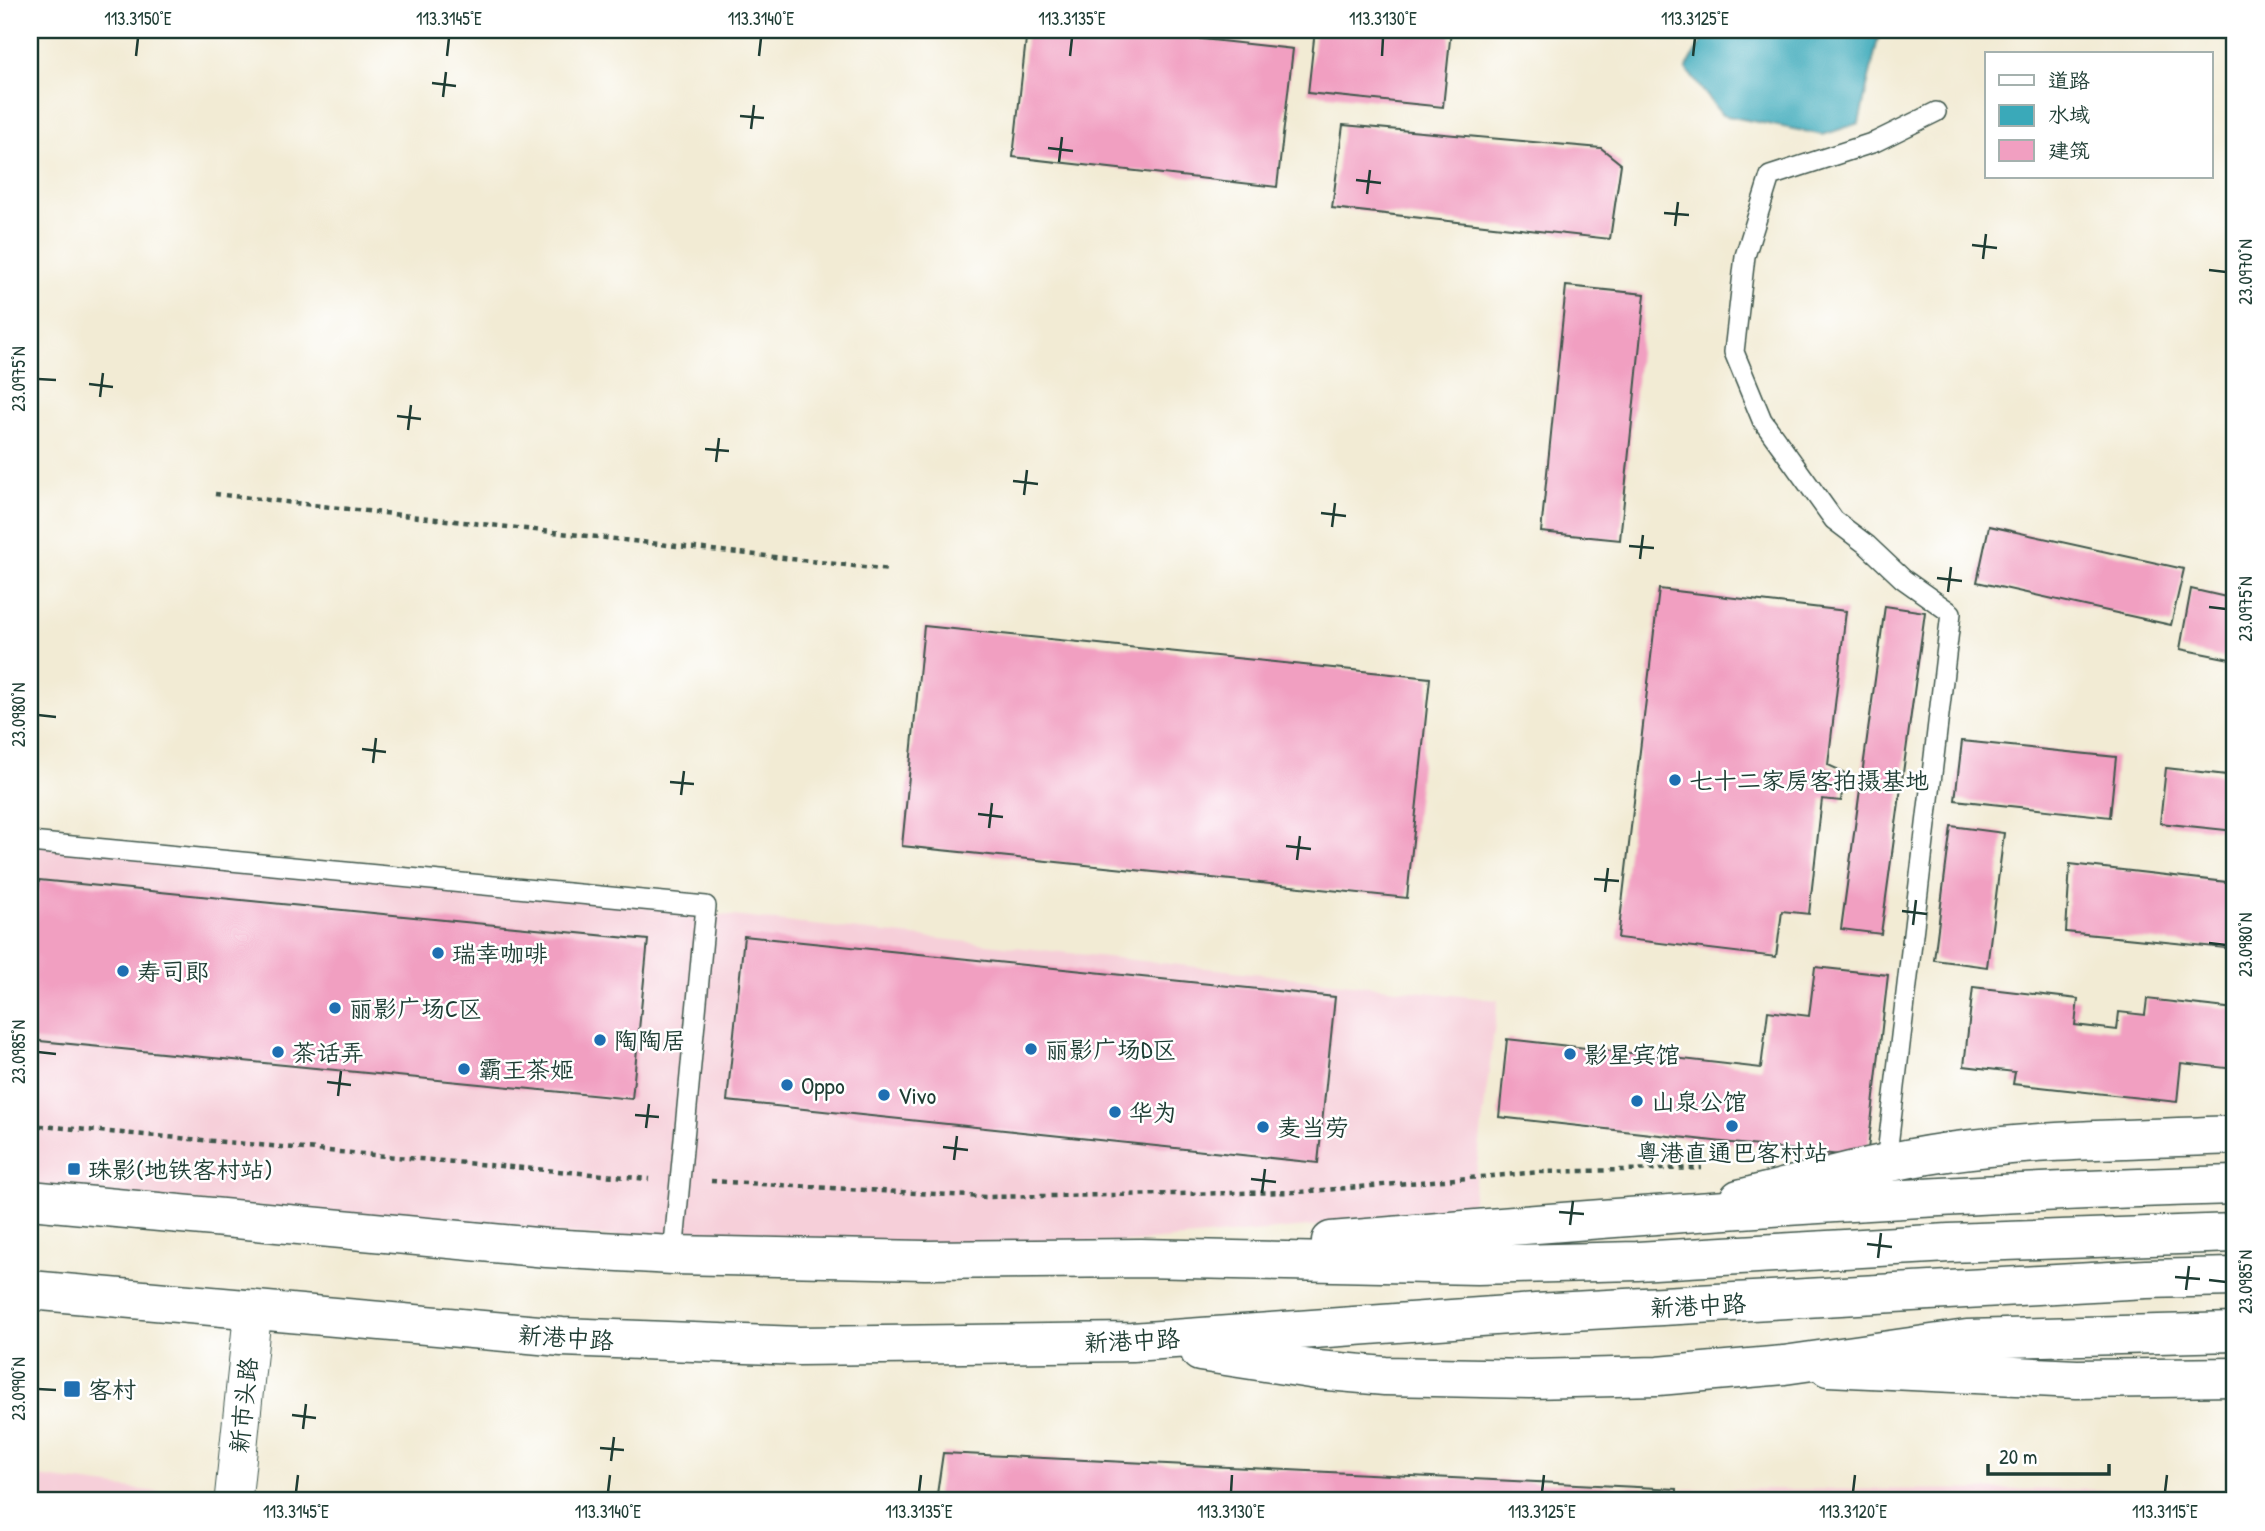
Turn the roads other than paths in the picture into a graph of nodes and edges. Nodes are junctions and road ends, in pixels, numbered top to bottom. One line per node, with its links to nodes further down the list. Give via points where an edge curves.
1 (1936, 111): 4 (lane, via 1875,142 1770,176 1745,256 1734,352 1762,420 1834,520 1951,613)
2 (30, 842): 9 (lane, via 706,906)
3 (2235, 1135): 4 (main road, via 2020,1145)
4 (1886, 1163): 7 (main road)
5 (2235, 1185): 7 (main road)
6 (30, 1200): 9 (main road, 新港中路, via 433,1239)
7 (1691, 1210): 10 (main road)
8 (2235, 1233): 10 (main road, 新港中路, via 1540,1264)
9 (673, 1255): 10 (main road, 新港中路)
10 (1141, 1258)
11 (2235, 1277): 15 (main road, 新港中路, via 1536,1313)
12 (30, 1290): 13 (main road, 新港中路)
13 (253, 1309): 15 (main road, 新港中路, via 665,1343); 18 (street, 新市头路)
14 (2235, 1332): 16 (main road, via 1967,1339)
15 (1132, 1342): 16 (main road, via 1317,1370 1452,1379 1658,1376)
16 (1784, 1365): 17 (main road, via 1986,1377)
17 (2235, 1377)
18 (233, 1501)

